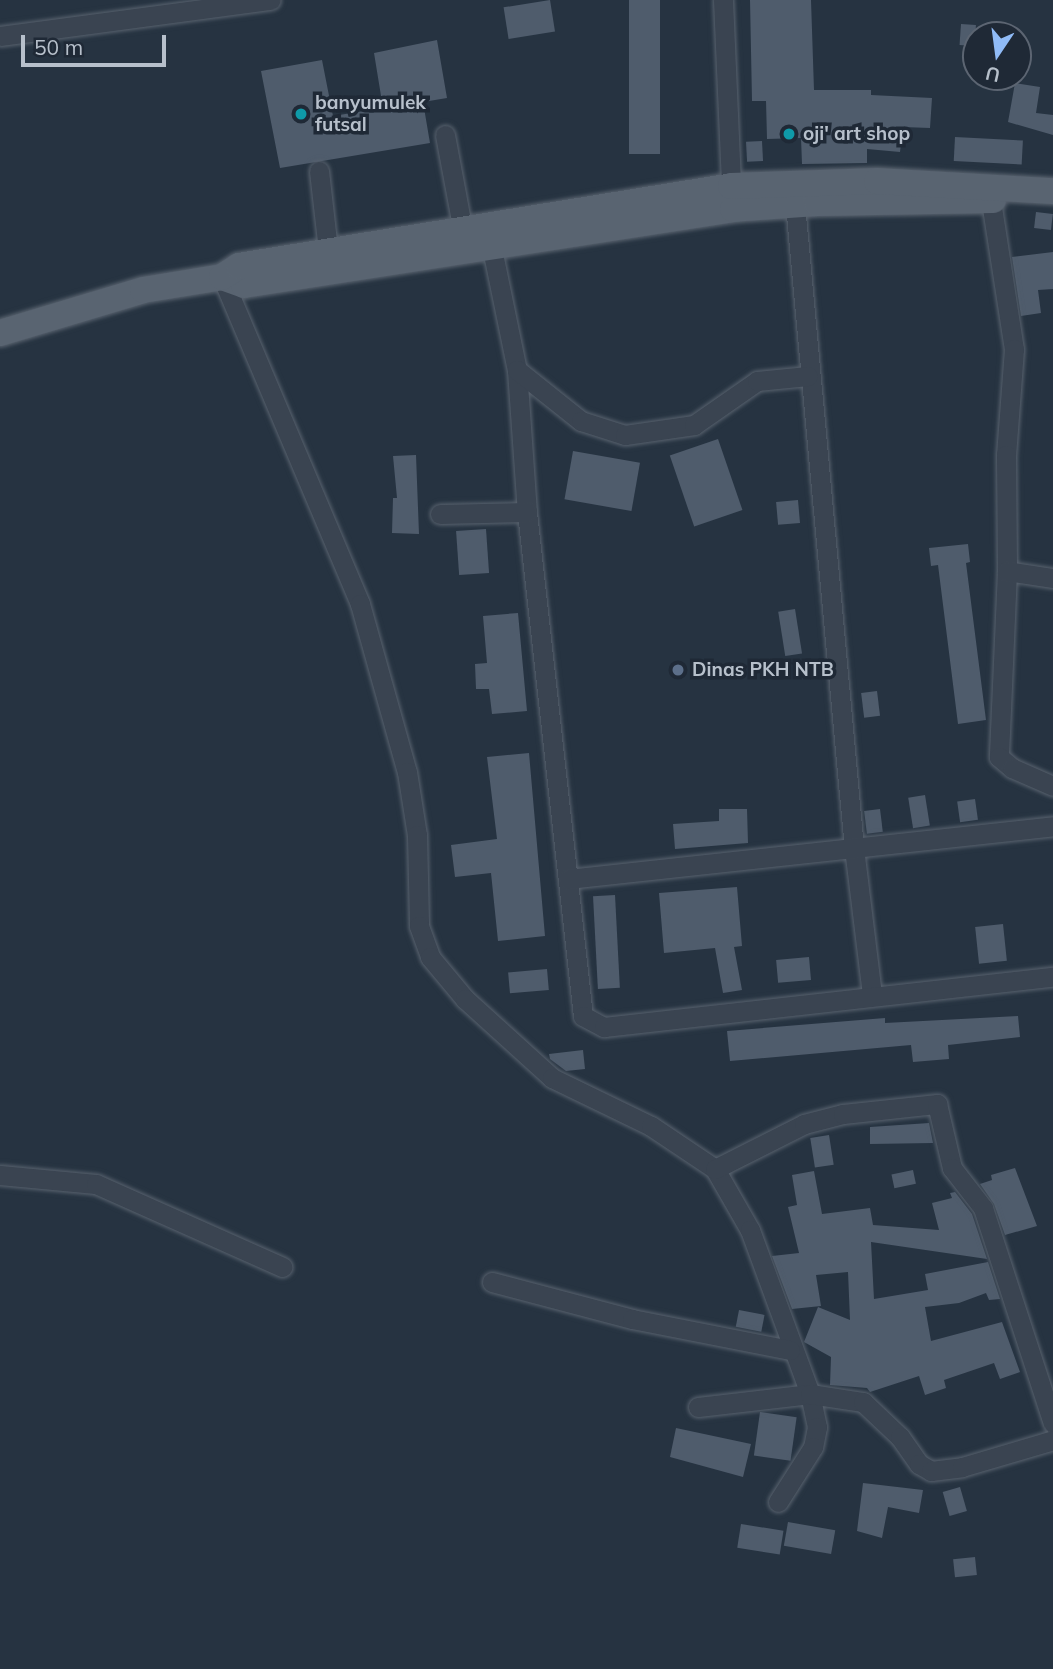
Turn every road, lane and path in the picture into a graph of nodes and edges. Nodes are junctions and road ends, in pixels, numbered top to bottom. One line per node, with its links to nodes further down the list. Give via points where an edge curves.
1 (271, 0): 3 (street)
2 (723, 0): 6 (street)
3 (0, 36)
4 (445, 135): 10 (street)
5 (319, 171): 11 (street)
6 (731, 186): 9 (main road); 10 (main road)
7 (1047, 190): 8 (main road)
8 (989, 194): 9 (main road); 18 (street, via 1014,349 1006,455)
9 (808, 195): 10 (main road, via 638,223); 15 (street)
10 (478, 240): 11 (main road); 12 (main road, via 244,285); 14 (street)
11 (328, 250): 12 (main road, via 240,266)
12 (222, 277): 13 (main road, via 143,290); 26 (street, via 360,604 407,772 417,835 419,926 430,957 466,999 552,1078 651,1126)
13 (0, 333)
14 (517, 370): 15 (street, via 581,421 625,435 694,425 757,381); 16 (street)
15 (808, 376): 22 (street)
16 (527, 512): 17 (street); 23 (street)
17 (440, 514)
18 (1007, 571): 19 (street); 20 (street, via 999,757 1012,768)
19 (1053, 578)
20 (1053, 786)
21 (1053, 826): 22 (street)
22 (854, 848): 23 (street); 25 (street)
23 (568, 879): 25 (street, via 578,1006 591,1025)
24 (1053, 977): 25 (street)
25 (872, 995)
26 (715, 1168): 30 (street, via 750,1230); 33 (street, via 804,1124 843,1114 937,1104 951,1168 974,1191 983,1208)
27 (0, 1175): 28 (street, via 96,1184)
28 (282, 1267)
29 (492, 1282): 30 (street, via 632,1319)
30 (790, 1350): 31 (street)
31 (810, 1394): 32 (street); 34 (street, via 863,1402 900,1437 919,1464 931,1471 962,1467); 35 (street, via 817,1427 813,1447)
32 (698, 1406)
33 (1053, 1423)
34 (1053, 1440)
35 (778, 1502)

